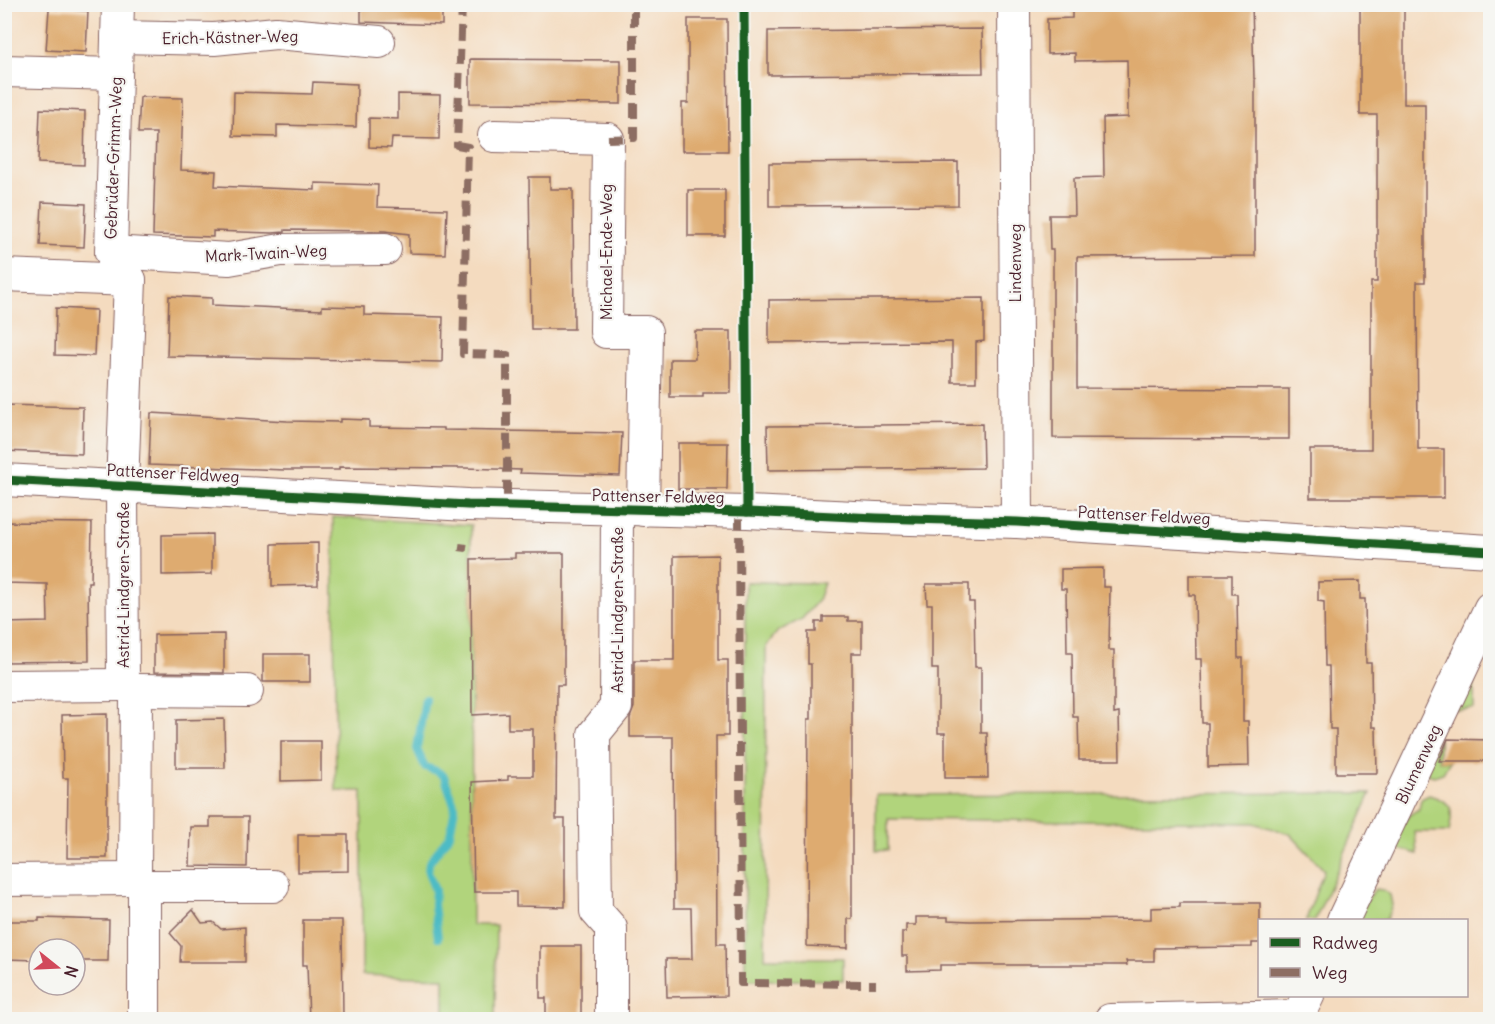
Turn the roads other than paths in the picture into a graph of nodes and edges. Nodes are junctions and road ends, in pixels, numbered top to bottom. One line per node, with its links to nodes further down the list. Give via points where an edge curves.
1 (118, 4): 3 (street, Gebrüder-Grimm-Weg)
2 (1014, 4): 15 (street, Lindenweg)
3 (117, 37): 4 (street, Erich-Kästner-Weg, via 214,39 276,33); 6 (street, Gebrüder-Grimm-Weg)
4 (379, 42)
5 (4, 70): 6 (street)
6 (116, 74): 9 (street, Gebrüder-Grimm-Weg)
7 (494, 136): 14 (street, Michael-Ende-Weg, via 608,139 606,332 646,332)
8 (385, 249): 9 (street, Mark-Twain-Weg, via 281,250 230,258)
9 (111, 252): 11 (street, Gebrüder-Grimm-Weg)
10 (4, 275): 11 (street)
11 (130, 280): 13 (street)
12 (4, 480): 13 (street, Pattenser Feldweg)
13 (122, 485): 14 (street, Pattenser Feldweg); 19 (street, Astrid-Lindgren-Straße)
14 (630, 510): 15 (street, Pattenser Feldweg); 27 (street, Astrid-Lindgren-Straße, via 616,707 594,734 596,911 611,928)
15 (1017, 522): 16 (street, Pattenser Feldweg)
16 (1491, 551)
17 (1491, 608): 24 (street, Blumenweg)
18 (4, 686): 19 (street, Astrid-Lindgren-Straße)
19 (130, 688): 20 (street, Astrid-Lindgren-Straße); 22 (street, Astrid-Lindgren-Straße)
20 (247, 691)
21 (4, 880): 22 (street)
22 (140, 882): 23 (street); 26 (street, Astrid-Lindgren-Straße)
23 (273, 886)
24 (1345, 919)
25 (1308, 997): 28 (street, via 1298,1016)
26 (144, 1020)
27 (611, 1020)
28 (1110, 1020)

